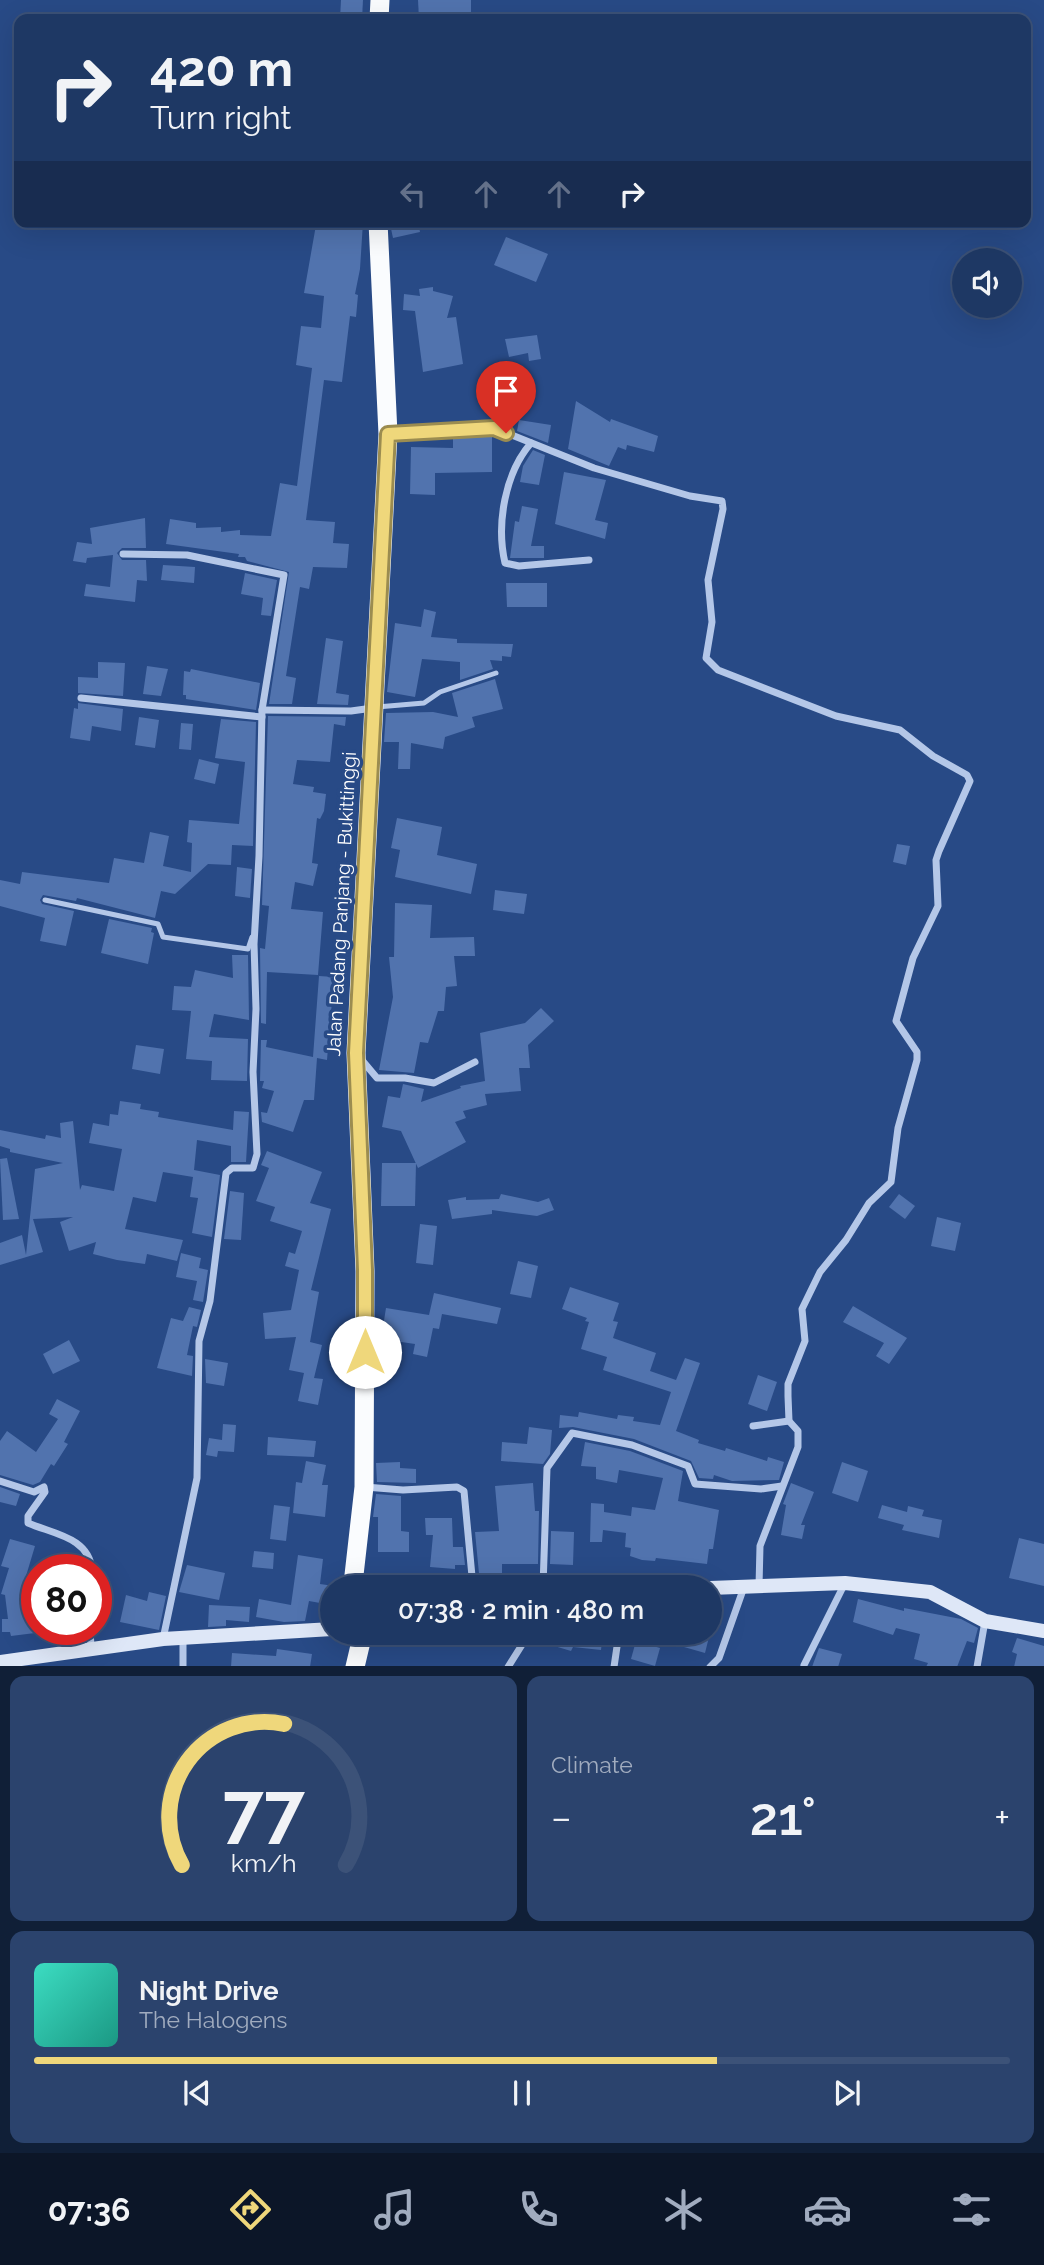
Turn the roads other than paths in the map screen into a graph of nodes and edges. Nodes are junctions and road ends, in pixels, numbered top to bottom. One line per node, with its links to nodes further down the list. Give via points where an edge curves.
1 (378, 228): 2 (highway, Jalan Padang Panjang - Bukittinggi)
2 (388, 434): 3 (street, via 494,428); 8 (highway, Jalan Padang Panjang - Bukittinggi)
3 (531, 443): 5 (street, via 514,466 503,501 505,563); 14 (street, via 594,468 722,501 707,589 712,622 706,658 710,663 836,716 908,733 933,756 968,775 970,781 936,860 938,906 913,958 896,1021 917,1052 917,1060 898,1128 891,1182 869,1203 807,1297 801,1314 805,1341 788,1384)
4 (123, 554): 9 (street, via 187,555 284,575)
5 (589, 560)
6 (496, 673): 8 (lane, via 440,692 424,703)
7 (81, 698): 9 (street)
8 (373, 708): 9 (street); 12 (highway, Jalan Padang Panjang - Bukittinggi)
9 (262, 714): 11 (street)
10 (45, 900): 11 (lane, via 158,924 163,937 248,949)
11 (255, 931): 30 (street, via 257,1154 253,1168 232,1168 226,1173 211,1301 199,1341 197,1478)
12 (356, 1053): 13 (street, via 377,1078 434,1083); 18 (highway, Jalan Padang Panjang - Bukittinggi, via 365,1270)
13 (475, 1062)
14 (789, 1421): 15 (street); 17 (street, via 798,1431 798,1447)
15 (753, 1426)
16 (0, 1481): 19 (street, via 34,1492 44,1487 28,1523 78,1542)
17 (782, 1486): 22 (street, via 695,1484 688,1466 632,1445 572,1433 547,1468); 24 (street, via 760,1546)
18 (364, 1487): 20 (highway, Jalan Padang Panjang - Bukittinggi); 21 (street, via 457,1487 464,1491)
19 (88, 1554)
20 (354, 1575)
21 (472, 1575)
22 (543, 1575)
23 (845, 1583): 24 (main road); 26 (main road, via 930,1592); 36 (street)
24 (752, 1587): 25 (main road); 41 (street)
25 (722, 1588)
26 (985, 1620): 28 (main road); 42 (street)
27 (320, 1630): 29 (main road)
28 (1044, 1631)
29 (183, 1639): 30 (main road); 37 (street)
30 (163, 1640): 34 (main road)
31 (360, 1645): 38 (highway)
32 (522, 1645): 39 (street)
33 (617, 1645): 40 (street)
34 (91, 1647): 35 (main road)
35 (0, 1662)
36 (804, 1665)
37 (183, 1666)
38 (355, 1666)
39 (509, 1666)
40 (614, 1666)
41 (711, 1666)
42 (977, 1666)

